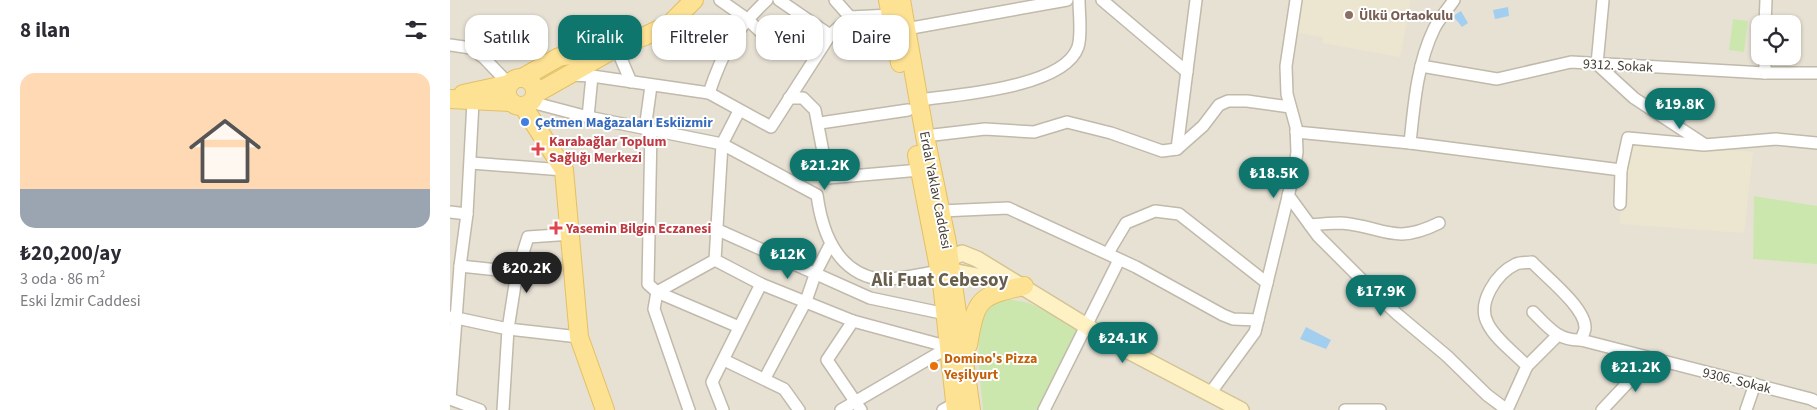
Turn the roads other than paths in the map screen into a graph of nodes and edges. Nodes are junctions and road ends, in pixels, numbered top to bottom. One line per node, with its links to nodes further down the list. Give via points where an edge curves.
1 (694, 0): 25 (main road, via 670,24)
2 (720, 0): 20 (street)
3 (767, 0): 20 (street)
4 (779, 0): 24 (street)
5 (835, 0): 16 (street)
6 (901, 0): 18 (main road, Erdal Yaklav Caddesi)
7 (1067, 0): 22 (street)
8 (1079, 0): 47 (street, via 1078,46 1069,60 1030,82)
9 (1102, 0): 34 (street)
10 (1196, 0): 34 (street)
11 (1296, 0): 48 (street, via 1286,66)
12 (1454, 0): 33 (street, via 1434,28)
13 (1603, 0): 31 (street)
14 (1766, 0): 19 (street)
15 (890, 8): 17 (street); 47 (main road, Erdal Yaklav Caddesi)
16 (848, 15)
17 (859, 15)
18 (904, 15)
19 (1765, 15)
20 (747, 19): 21 (street); 42 (street, via 720,57)
21 (756, 27)
22 (909, 29)
23 (833, 32): 24 (street)
24 (830, 35): 44 (street)
25 (642, 37)
26 (450, 45): 39 (street, via 471,48)
27 (558, 59): 39 (main road)
28 (596, 60): 37 (main road)
29 (622, 60): 40 (street)
30 (909, 60): 47 (main road, Erdal Yaklav Caddesi)
31 (1597, 64): 33 (street, 9312. Sokak, via 1571,62 1497,79); 35 (street, 9312. Sokak); 58 (street, via 1634,98)
32 (1765, 65): 35 (street)
33 (1421, 66): 55 (street)
34 (1187, 72): 59 (street)
35 (1765, 73): 36 (street, 9312. Sokak)
36 (1817, 73)
37 (571, 76): 38 (street); 45 (main road)
38 (592, 76): 40 (street); 50 (street)
39 (515, 81): 43 (main road); 45 (main road, via 507,94); 45 (main road, via 534,85)
40 (631, 82): 41 (street)
41 (651, 86): 42 (street); 52 (street)
42 (709, 94): 49 (street)
43 (450, 98): 46 (main road)
44 (789, 98): 49 (street, via 771,127); 51 (street, via 803,98 812,104)
45 (525, 101): 46 (main road); 50 (street); 61 (main road)
46 (473, 102): 60 (street)
47 (913, 105): 51 (street); 54 (main road, Erdal Yaklav Caddesi); 62 (main road, Erdal Yaklav Caddesi)
48 (1290, 107): 53 (street); 59 (street, via 1228,101 1219,105 1203,126)
49 (739, 111): 56 (street)
50 (588, 117): 52 (street)
51 (820, 123): 64 (street)
52 (648, 129): 56 (street); 86 (street, via 648,284)
53 (1296, 132): 55 (street); 66 (street, via 1297,152)
54 (925, 136): 59 (street, via 985,129 1034,132 1067,122 1162,151); 68 (main road, Erdal Yaklav Caddesi)
55 (1410, 142): 63 (street)
56 (722, 144): 65 (street); 73 (street)
57 (1817, 144): 58 (street, via 1776,139)
58 (1704, 145): 63 (street, via 1628,138)
59 (1177, 149)
60 (471, 163): 61 (street); 70 (street)
61 (564, 170): 74 (main road)
62 (920, 170): 64 (street); 79 (main road, Erdal Yaklav Caddesi)
63 (1620, 170): 67 (street)
64 (828, 178): 65 (street)
65 (817, 195): 75 (street)
66 (1288, 195): 72 (street); 83 (street)
67 (1620, 204)
68 (941, 211): 76 (street, via 1008,208); 79 (main road, Erdal Yaklav Caddesi)
69 (450, 212): 70 (street)
70 (467, 214): 80 (street)
71 (1439, 223): 72 (street, via 1406,235 1342,223)
72 (1310, 225): 122 (street, via 1397,314)
73 (718, 230): 77 (street); 82 (street)
74 (572, 234): 81 (street, via 528,237); 97 (main road)
75 (830, 245): 79 (street, via 850,268 879,280); 82 (street)
76 (1108, 253): 78 (street); 83 (street, via 1126,223 1155,211 1179,214)
77 (715, 260): 84 (street); 86 (street)
78 (1118, 260): 91 (street, via 1233,319); 93 (street)
79 (946, 261): 85 (main road); 85 (main road, via 977,259); 89 (main road, Erdal Yaklav Caddesi); 102 (main road, Erdal Yaklav Caddesi)
80 (460, 266): 81 (street); 90 (street)
81 (517, 272): 95 (street)
82 (816, 272): 87 (street); 89 (street, via 870,298)
83 (1267, 283): 91 (street)
84 (761, 284): 87 (street); 94 (street)
85 (1024, 286): 93 (main road); 102 (main road, via 995,292 982,300 972,320)
86 (657, 292): 94 (street); 114 (street, via 654,310)
87 (806, 301): 92 (street); 104 (street)
88 (1533, 312): 96 (street)
89 (946, 314): 99 (main road, Erdal Yaklav Caddesi)
90 (454, 317): 95 (street); 107 (street)
91 (1258, 320): 106 (street, via 1256,332)
92 (853, 322): 99 (street); 109 (street, via 828,360)
93 (1085, 325): 106 (main road); 118 (street)
94 (739, 327): 101 (street)
95 (508, 329): 97 (street); 112 (street)
96 (1557, 336): 98 (street, 9306. Sokak); 103 (street)
97 (579, 337): 113 (main road)
98 (1581, 340): 100 (street, 9306. Sokak); 103 (street, via 1585,328 1582,317 1570,300 1532,262 1517,264 1496,279 1484,312 1494,333)
99 (949, 347): 109 (street); 110 (main road, Erdal Yaklav Caddesi)
100 (1651, 358): 105 (street, 9306. Sokak); 123 (street)
101 (724, 360): 104 (street); 115 (street, via 712,382)
102 (965, 360): 110 (main road, Erdal Yaklav Caddesi)
103 (1527, 366): 122 (street)
104 (764, 378): 116 (street, via 784,390)
105 (1755, 384): 108 (street, 9306. Sokak); 124 (street)
106 (1210, 392): 119 (main road)
107 (450, 399): 111 (street)
108 (1812, 404)
109 (858, 405): 117 (street)
110 (956, 408)
111 (480, 410)
112 (502, 410)
113 (605, 410)
114 (689, 410)
115 (723, 410)
116 (799, 410)
117 (840, 410)
118 (1044, 410)
119 (1241, 410)
120 (1345, 410): 121 (street)
121 (1380, 410)
122 (1507, 410)
123 (1602, 410)
124 (1746, 410)

